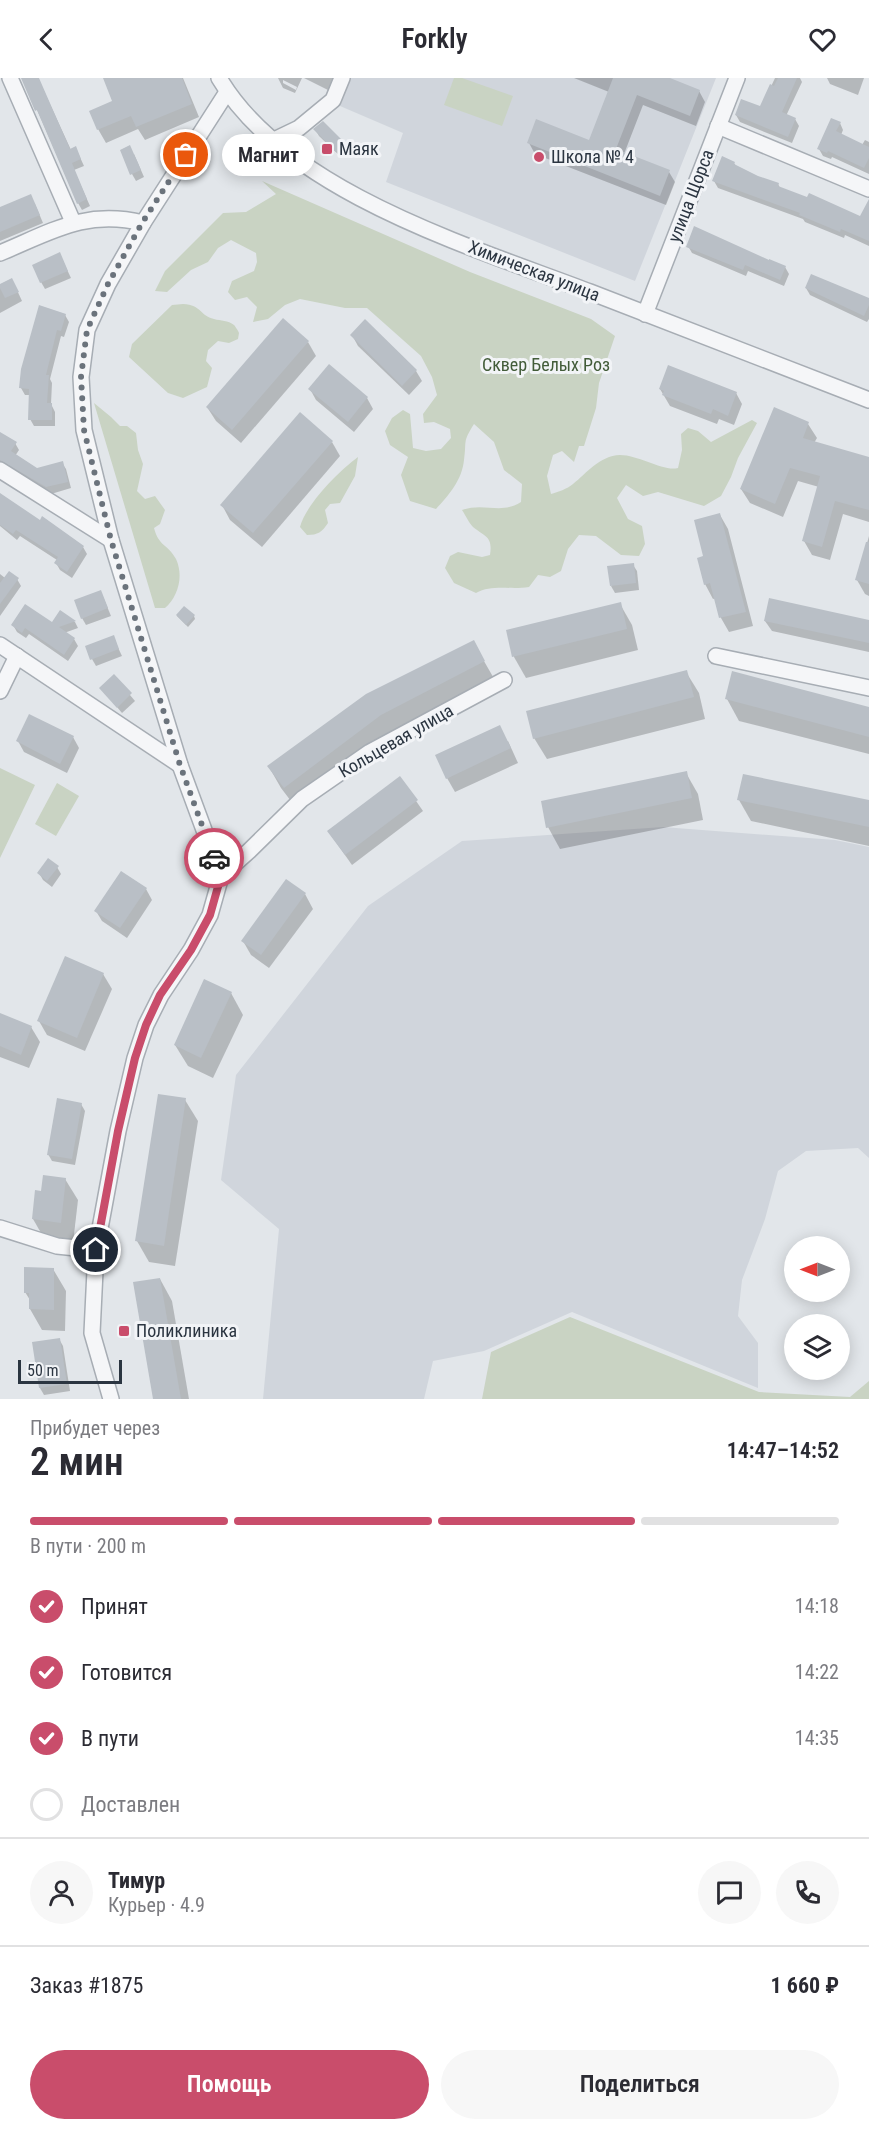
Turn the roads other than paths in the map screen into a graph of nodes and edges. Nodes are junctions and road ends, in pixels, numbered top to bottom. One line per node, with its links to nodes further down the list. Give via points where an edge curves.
1 (10, 78): 9 (street)
2 (219, 78): 5 (street, Химическая улица)
3 (342, 78): 7 (street, via 333,100 299,128)
4 (737, 78): 6 (street, улица Щорса)
5 (227, 92): 7 (street, Химическая улица); 10 (street)
6 (718, 126): 8 (street); 12 (street, улица Щорса)
7 (274, 140): 12 (street, Химическая улица, via 320,175 370,203)
8 (869, 189)
9 (73, 222): 10 (street, via 105,218); 11 (street)
10 (142, 223): 15 (street, via 87,330 81,377 84,430)
11 (0, 253)
12 (645, 314): 13 (street, Химическая улица)
13 (869, 400)
14 (0, 470): 15 (street)
15 (111, 540): 22 (street)
16 (0, 645): 17 (street)
17 (17, 656): 21 (street); 22 (street)
18 (716, 656): 20 (street)
19 (504, 680): 23 (street, Кольцевая улица, via 360,758 302,799)
20 (869, 688)
21 (0, 691)
22 (180, 765): 23 (street)
23 (221, 876): 25 (street, via 210,915 146,1025 118,1131)
24 (0, 1228): 25 (street, via 57,1246)
25 (96, 1250): 26 (street, via 92,1333)
26 (111, 1399)

